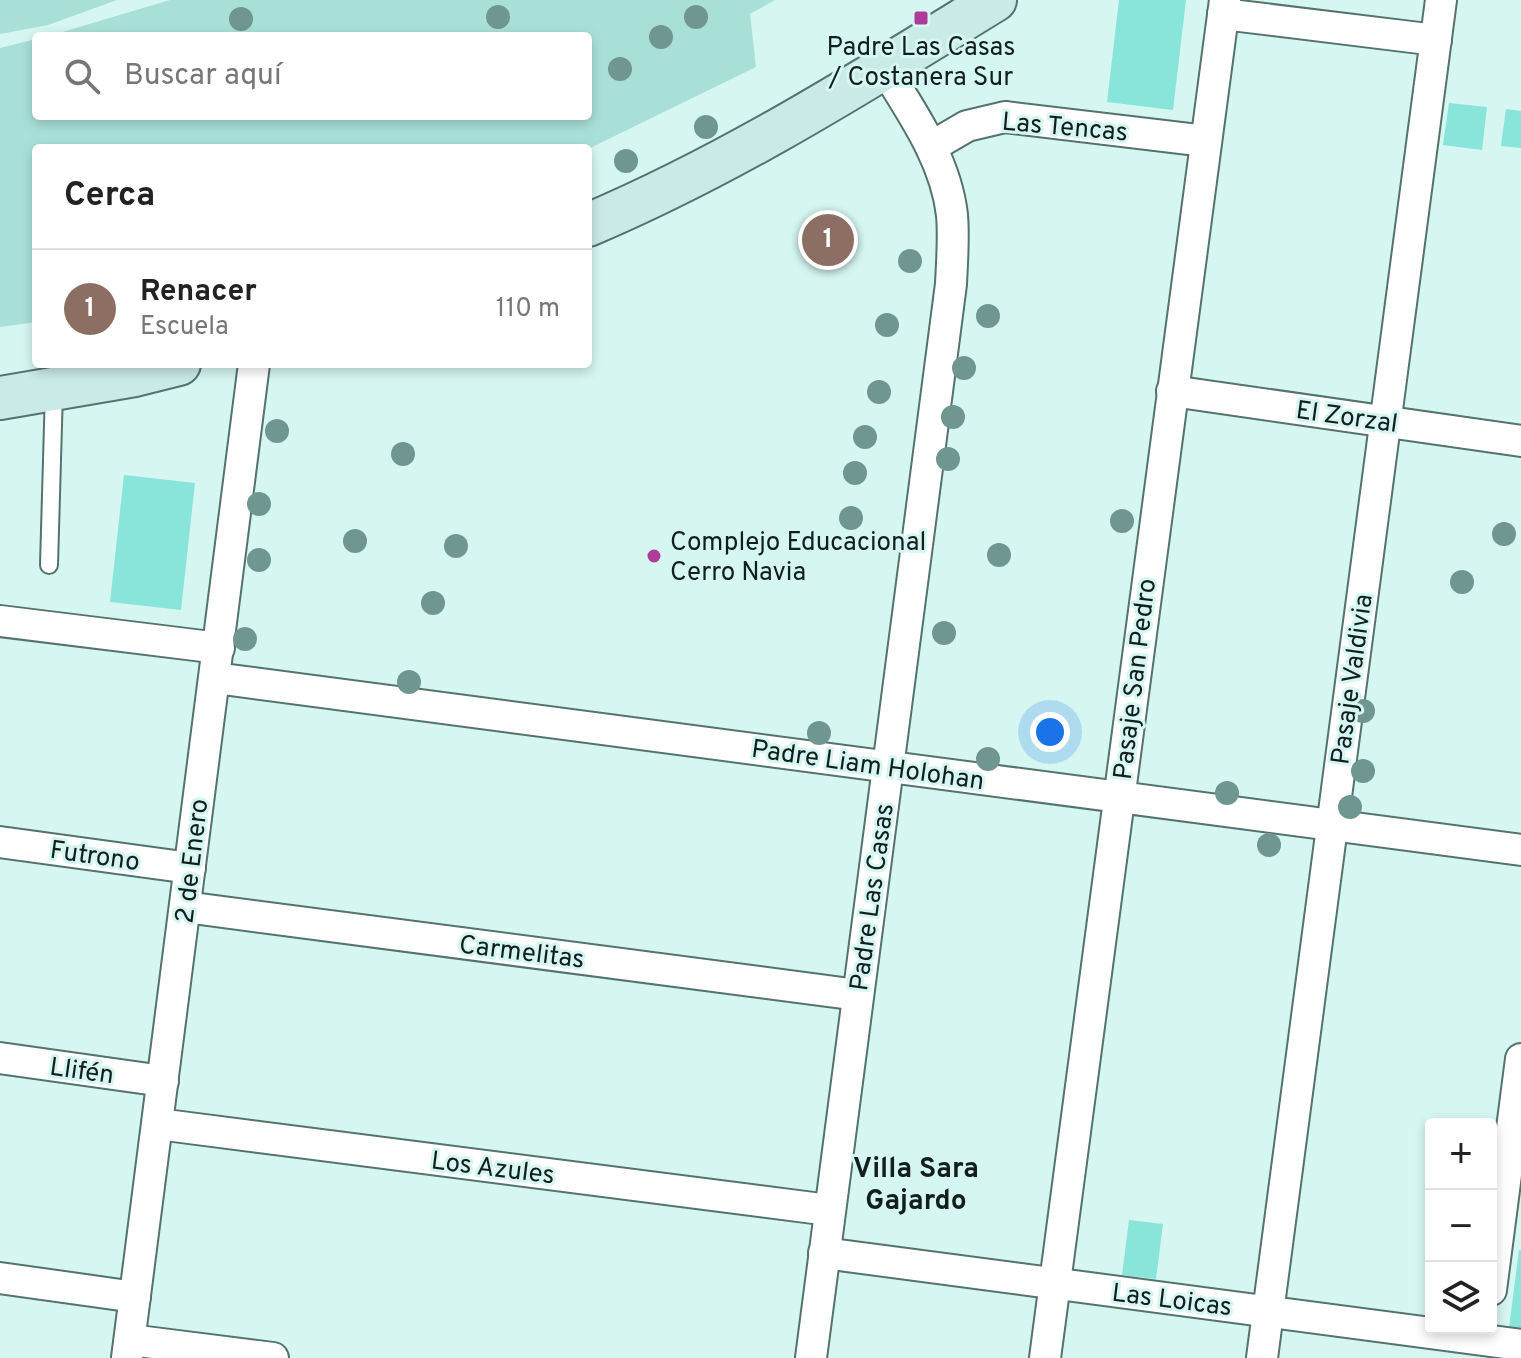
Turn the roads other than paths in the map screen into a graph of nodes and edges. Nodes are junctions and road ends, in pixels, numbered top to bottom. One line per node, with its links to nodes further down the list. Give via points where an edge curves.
1 (995, 0): 5 (main road)
2 (1441, 0): 4 (street, Pasaje Valdivia)
3 (1224, 7): 4 (street); 6 (street, Pasaje San Pedro)
4 (1436, 40): 14 (street, Pasaje Valdivia)
5 (885, 69): 7 (street, Padre Las Casas); 8 (main road, via 727,160)
6 (1206, 141): 7 (street, Las Tencas, via 1005,117 967,126); 12 (street, Pasaje San Pedro)
7 (931, 147): 20 (street, Padre Las Casas, via 952,216 951,284)
8 (592, 223)
9 (160, 368): 11 (main road)
10 (254, 368): 18 (street, 2 de Enero)
11 (54, 390): 13 (main road); 16 (lane)
12 (1172, 391): 14 (street, El Zorzal); 21 (street, Pasaje San Pedro)
13 (0, 398)
14 (1386, 422): 15 (street, El Zorzal); 22 (street, Pasaje Valdivia)
15 (1521, 441)
16 (49, 565)
17 (0, 621): 18 (street)
18 (219, 648): 19 (street, 2 de Enero)
19 (215, 678): 20 (street, Padre Liam Holohan); 25 (street, 2 de Enero)
20 (890, 767): 21 (street, Padre Liam Holohan); 27 (street, Padre Las Casas)
21 (1119, 797): 22 (street, Padre Liam Holohan); 36 (street, Pasaje San Pedro)
22 (1332, 825): 24 (street, Padre Liam Holohan); 38 (street, Pasaje Valdivia)
23 (0, 842): 25 (street, Futrono)
24 (1521, 850)
25 (190, 868): 26 (street, 2 de Enero)
26 (185, 907): 27 (street, Carmelitas); 30 (street, 2 de Enero)
27 (858, 995): 32 (street, Padre Las Casas)
28 (0, 1058): 30 (street, Llifén)
29 (1521, 1059): 34 (street)
30 (163, 1081): 31 (street, 2 de Enero)
31 (158, 1124): 32 (street, Los Azules); 37 (street, 2 de Enero)
32 (829, 1210): 33 (street, Padre Las Casas)
33 (824, 1253): 36 (street, Las Loicas); 43 (street, Padre Las Casas)
34 (1495, 1262)
35 (0, 1278): 37 (street)
36 (1054, 1284): 38 (street, Las Loicas); 44 (street, Pasaje San Pedro)
37 (135, 1297): 41 (street, 2 de Enero)
38 (1268, 1312): 39 (street, Las Loicas); 45 (street, Pasaje Valdivia)
39 (1484, 1342): 40 (street, Las Loicas)
40 (1521, 1345)
41 (129, 1349): 42 (street)
42 (273, 1358)
43 (811, 1358)
44 (1045, 1358)
45 (1262, 1358)

